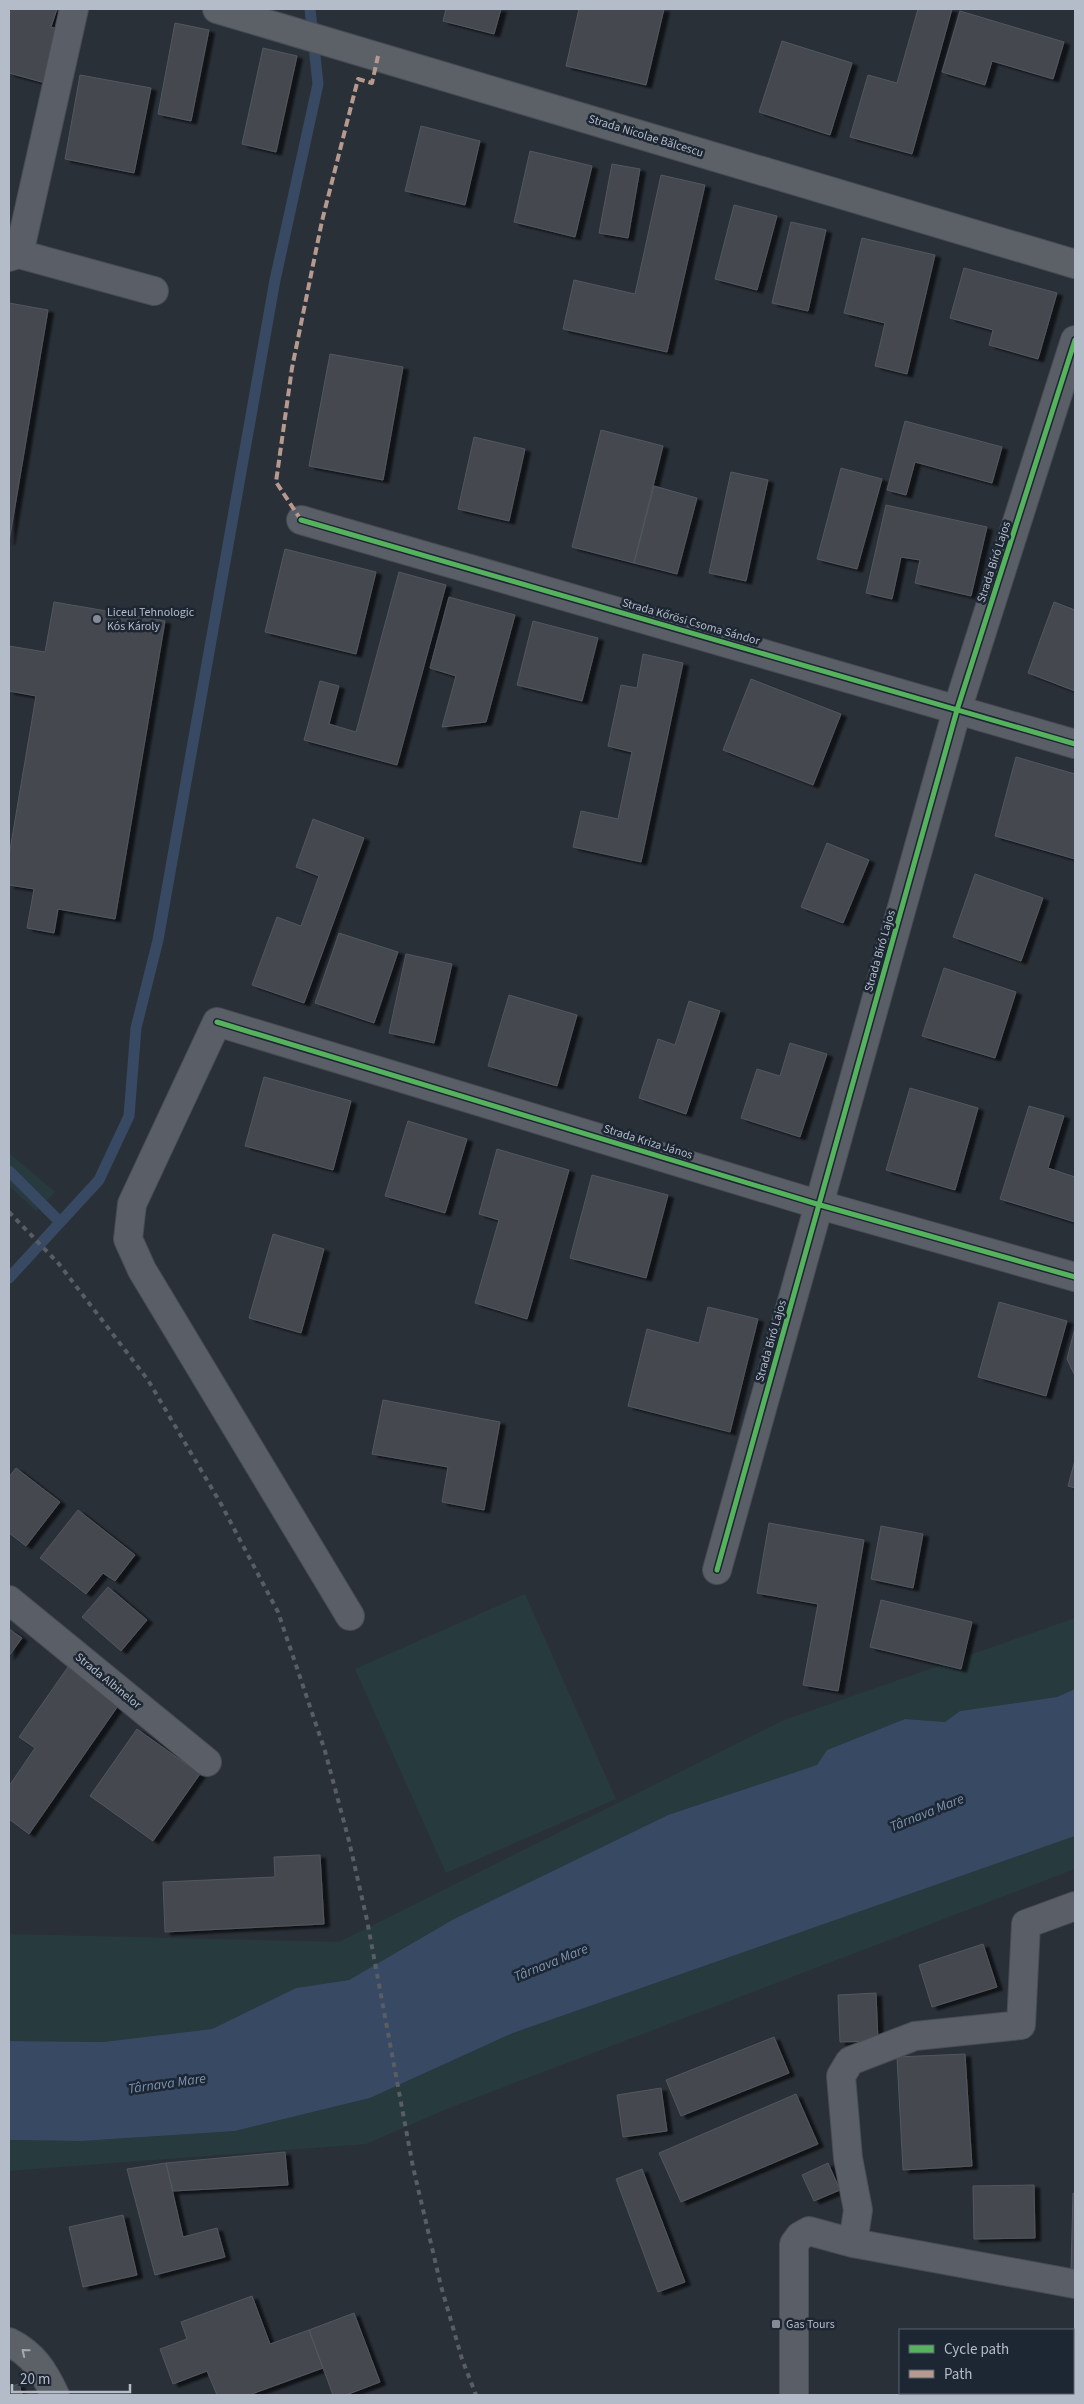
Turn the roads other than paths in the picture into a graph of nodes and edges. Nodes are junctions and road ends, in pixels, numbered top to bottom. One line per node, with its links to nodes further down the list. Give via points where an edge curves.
1 (74, 9): 3 (street)
2 (217, 9): 4 (main road, Strada Nicolae Bălcescu)
3 (14, 255): 5 (street)
4 (1075, 264)
5 (154, 291)
6 (1075, 340): 8 (street, Strada Bíró Lajos)
7 (302, 520): 8 (street, Strada Kőrösi Csoma Sándor)
8 (957, 710): 9 (street, Strada Kőrösi Csoma Sándor); 10 (street, Strada Bíró Lajos)
9 (1075, 744)
10 (820, 1205): 11 (street, Strada Kriza János); 12 (street, Strada Bíró Lajos); 14 (street, Strada Kriza János, via 217,1022 132,1204 128,1239 147,1279)
11 (1075, 1277)
12 (717, 1570)
13 (9, 1600): 15 (street, Strada Albinelor)
14 (350, 1616)
15 (207, 1762)
16 (1075, 1906): 17 (street, via 1026,1924 1021,2025 915,2036 850,2061 841,2076 848,2158 858,2210)
17 (853, 2243): 18 (street); 21 (street, via 809,2231 794,2244)
18 (1075, 2284)
19 (9, 2342): 20 (main road, one-way to 19, via 42,2368 23,2348)
20 (55, 2395)
21 (794, 2395)

